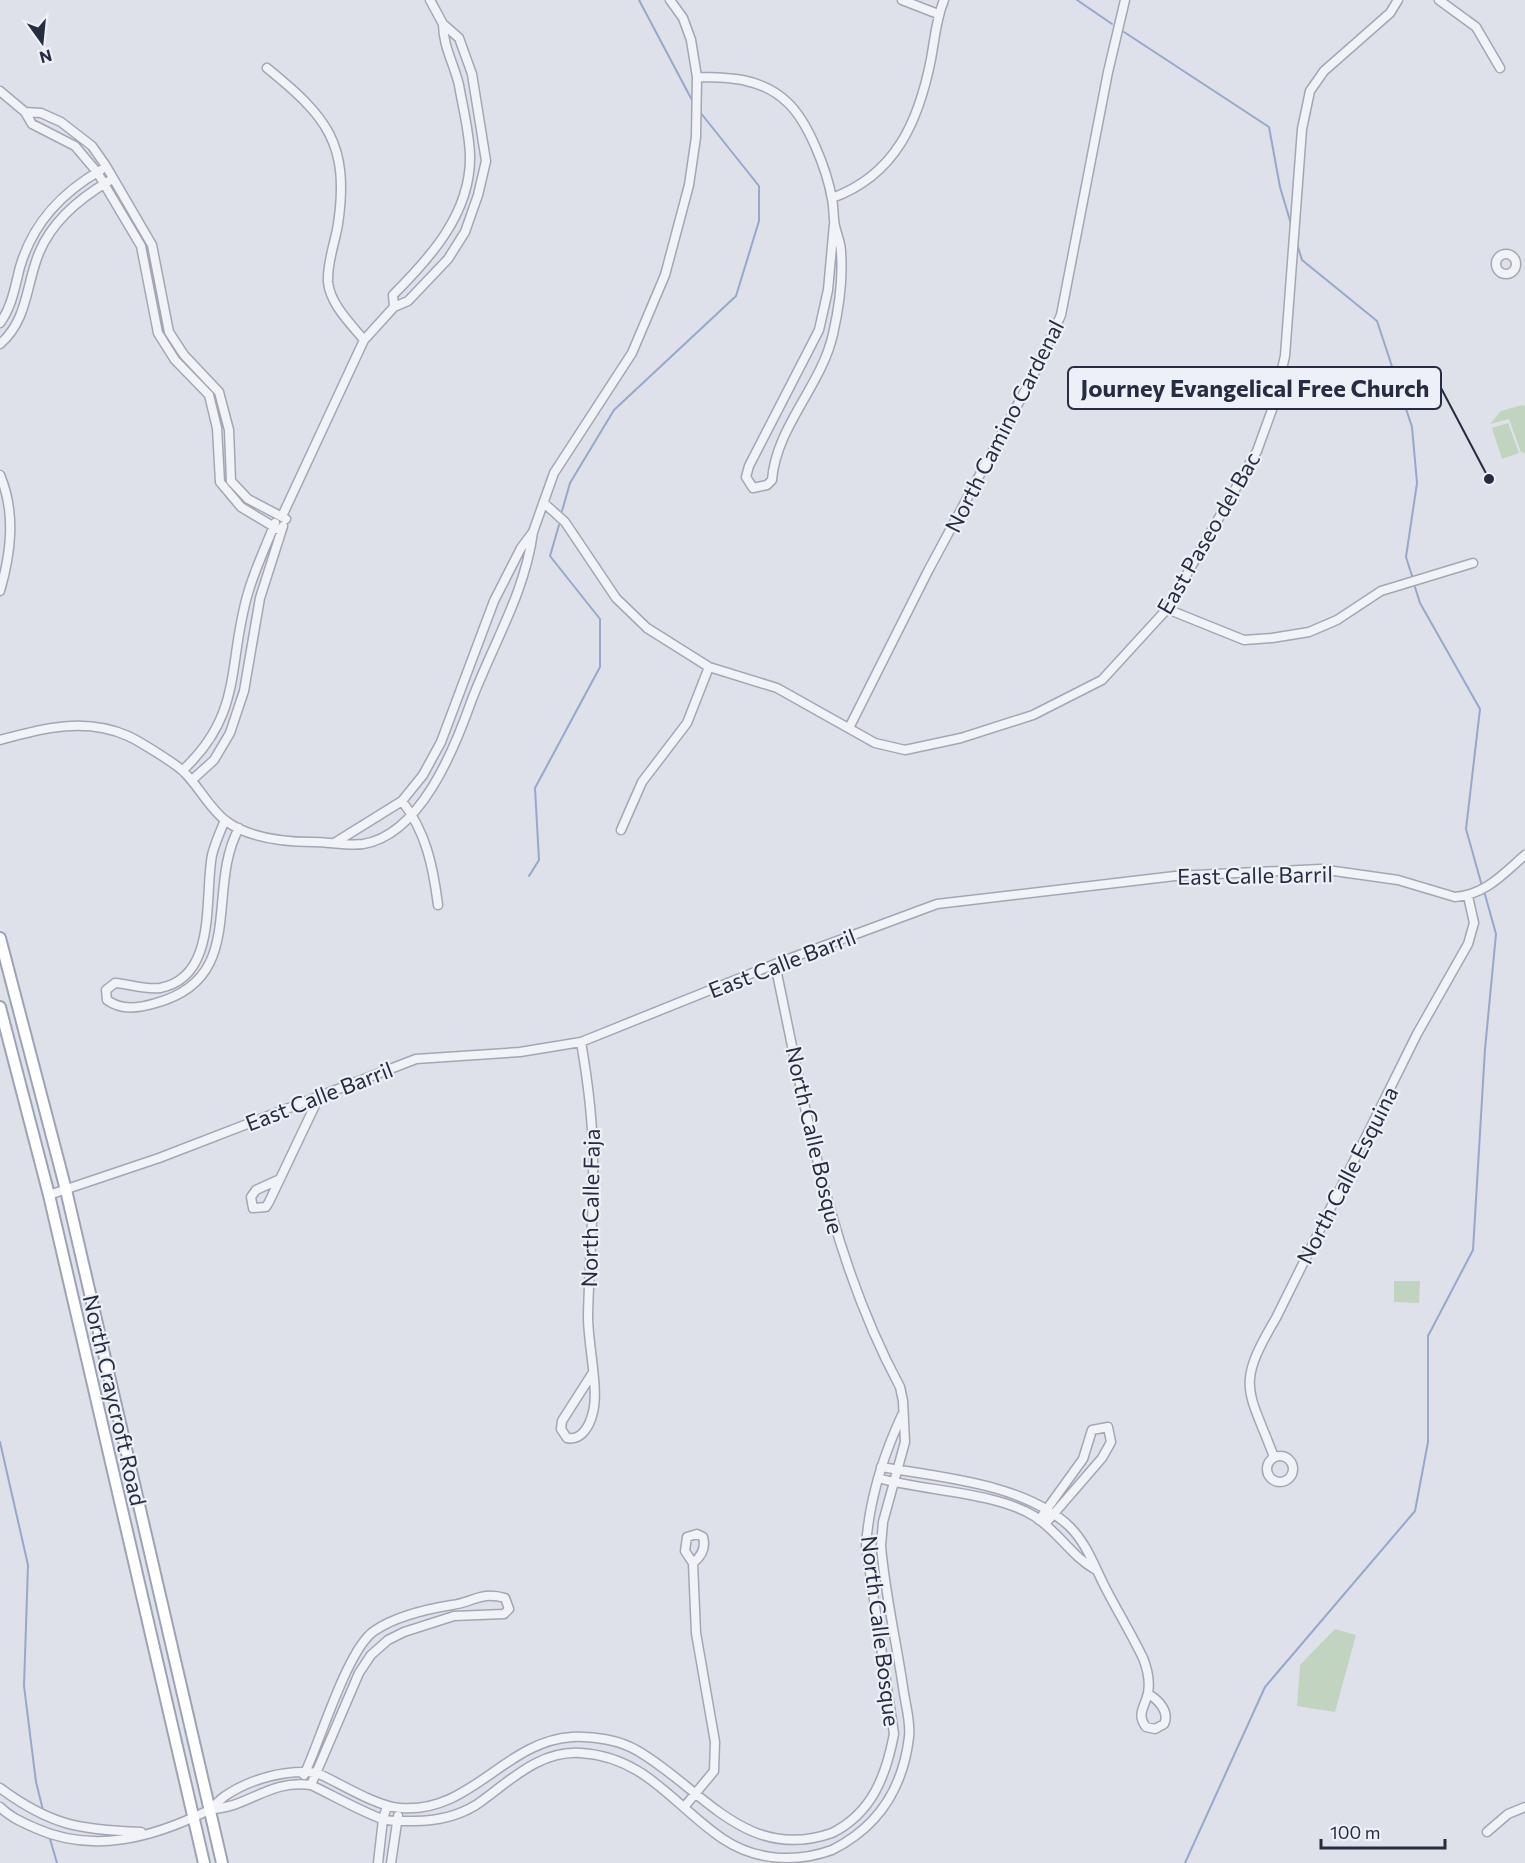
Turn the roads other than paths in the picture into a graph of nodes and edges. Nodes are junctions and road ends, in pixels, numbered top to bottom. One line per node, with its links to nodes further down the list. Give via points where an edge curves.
1 (430, 0): 9 (street)
2 (670, 0): 12 (street, via 683,18 691,40)
3 (902, 0): 8 (street)
4 (944, 0): 8 (street)
5 (1125, 0): 36 (street, North Camino Cardenal, via 1061,315)
6 (1398, 0): 32 (street, East Paseo del Bac, via 1352,49 1324,71 1310,91 1302,129 1285,356 1273,407 1257,451)
7 (1439, 0): 11 (street, via 1476,27)
8 (938, 14): 19 (street, via 917,116 892,158 858,185)
9 (443, 24): 21 (street, via 443,40 464,113 470,160 450,227 435,251 393,295); 21 (street, via 459,38 472,74 486,160 465,232 448,259 408,301)
10 (267, 68): 23 (street, via 307,101 332,138 342,191 328,284 336,305)
11 (1500, 68)
12 (697, 77): 19 (street, via 754,82 785,100 806,125); 26 (street, via 696,137 689,185 665,275 632,353 555,473)
13 (0, 91): 14 (street)
14 (25, 112): 15 (street, via 40,113 61,122 92,146); 16 (street, via 32,124 75,146)
15 (106, 166): 16 (street); 17 (street)
16 (97, 172): 18 (street); 22 (street, via 51,207 36,227 26,247 7,314)
17 (113, 179): 18 (street); 27 (street, via 152,245 169,332 184,355 219,392 229,430 231,481 248,499)
18 (105, 184): 24 (street, via 62,217 48,235 20,320); 28 (street, via 141,246 158,333 175,360 209,395 217,428 220,482 241,507)
19 (832, 198): 20 (street)
20 (834, 224): 20 (street, via 828,291 819,330 749,466 746,477 753,488 772,480 773,465 833,335 842,272 841,243)
21 (394, 307): 23 (street)
22 (0, 323)
23 (364, 340): 27 (street)
24 (0, 344)
25 (0, 475): 31 (street, via 11,535)
26 (545, 504): 29 (street); 35 (street, East Paseo del Bac, via 565,522 616,598 647,628)
27 (283, 516): 28 (street)
28 (277, 529): 33 (street, via 248,593); 34 (street)
29 (533, 532): 40 (street, via 520,548 494,601 441,742 423,775); 41 (street, via 512,608 455,746 434,788)
30 (1473, 563): 32 (street, via 1382,591 1309,632 1272,638 1244,640)
31 (0, 591)
32 (1167, 609): 36 (street, East Paseo del Bac, via 1102,680 1033,715 961,738 905,750 875,743)
33 (238, 649): 34 (street); 38 (street, via 232,686 219,726 204,751)
34 (250, 656): 39 (street, via 230,733 214,760)
35 (709, 667): 36 (street, East Paseo del Bac, via 777,688); 44 (street, via 687,723 642,782)
36 (849, 728)
37 (0, 740): 38 (street, via 67,724 99,727 129,736)
38 (183, 770): 39 (street)
39 (192, 780): 42 (street)
40 (402, 801): 41 (street); 45 (street)
41 (412, 814): 45 (street, via 387,834 363,844); 48 (street, via 428,850)
42 (225, 820): 43 (street); 43 (street, via 213,854 200,955 179,980 161,987 114,983 106,990 107,1000 115,1006 126,1008 166,1000 204,972 215,955 224,869 229,845)
43 (239, 828): 45 (street, via 297,842)
44 (621, 830)
45 (336, 842)
46 (1525, 855): 47 (street, via 1486,889)
47 (1468, 896): 50 (street, East Calle Barril, via 1455,897 1398,880 1320,869 1175,876 937,904); 59 (street, North Calle Esquina, via 1474,923 1468,944 1417,1034 1254,1356 1248,1386)
48 (438, 905)
49 (0, 938): 55 (main road, North Craycroft Road)
50 (776, 964): 52 (street, East Calle Barril); 58 (street, North Calle Bosque, via 835,1230 858,1298 900,1387)
51 (0, 1007): 56 (main road, North Craycroft Road)
52 (582, 1042): 53 (street, East Calle Barril, via 520,1052 416,1059); 57 (street, North Calle Faja, via 591,1105 593,1161 588,1319)
53 (319, 1097): 54 (street); 55 (street, East Calle Barril)
54 (278, 1180)
55 (66, 1190): 56 (street, East Calle Barril); 84 (main road, North Craycroft Road, via 170,1648)
56 (49, 1195): 85 (main road, North Craycroft Road)
57 (592, 1374): 57 (street, North Calle Faja, via 562,1421 561,1429 567,1438 578,1437 587,1429 596,1392)
58 (904, 1412): 60 (street, North Calle Bosque); 61 (street, North Calle Bosque, via 905,1442)
59 (1274, 1457)
60 (881, 1467): 61 (street); 62 (street, North Calle Bosque)
61 (897, 1470): 63 (street, North Calle Bosque); 64 (street, via 1006,1491)
62 (878, 1478): 63 (street); 76 (street, North Calle Bosque, via 866,1546 894,1734 881,1785 870,1802 839,1830 794,1846 763,1843 732,1827)
63 (894, 1482): 65 (street, via 1001,1502); 79 (street, North Calle Bosque, via 881,1546 910,1735 895,1791 866,1828 847,1842 821,1855 795,1861 759,1858 723,1839)
64 (1050, 1512): 64 (street, via 1083,1460 1092,1430 1108,1427 1111,1442 1102,1458); 65 (street); 67 (street, via 1070,1527 1089,1552)
65 (1042, 1522): 67 (street, via 1060,1536 1079,1561)
66 (693, 1563): 76 (street, via 696,1633 715,1742 714,1771)
67 (1096, 1570): 68 (street, via 1143,1659 1149,1679)
68 (1148, 1694)
69 (583, 1738): 70 (street); 76 (street, via 604,1739 637,1750); 77 (street, via 550,1741 514,1758)
70 (582, 1753): 79 (street, via 602,1754 629,1764); 82 (street, via 554,1755 522,1771)
71 (306, 1771): 72 (street); 72 (street, via 348,1667 372,1632 427,1609 457,1605 484,1595 505,1598 509,1604 504,1614 454,1616 404,1632 371,1655 359,1673); 73 (street); 84 (street, via 258,1780 224,1797)
72 (317, 1773): 74 (street); 78 (street)
73 (300, 1783): 74 (street); 84 (street, via 266,1789 228,1809)
74 (311, 1785): 86 (street)
75 (0, 1788): 88 (street, via 50,1819 74,1827)
76 (695, 1794): 79 (street)
77 (462, 1795): 81 (street, via 444,1803); 82 (street)
78 (387, 1806): 81 (street); 86 (street)
79 (685, 1806)
80 (0, 1807): 88 (street, via 42,1831 71,1840 106,1843)
81 (401, 1808): 87 (street)
82 (469, 1808): 87 (street, via 448,1818)
83 (1525, 1808): 89 (street, via 1508,1814)
84 (211, 1809): 85 (street); 91 (main road, North Craycroft Road)
85 (194, 1817): 88 (street); 90 (main road, North Craycroft Road)
86 (383, 1819): 87 (street); 92 (street)
87 (397, 1821): 93 (street)
88 (147, 1832)
89 (1487, 1832)
90 (204, 1863)
91 (222, 1863)
92 (378, 1863)
93 (391, 1863)

